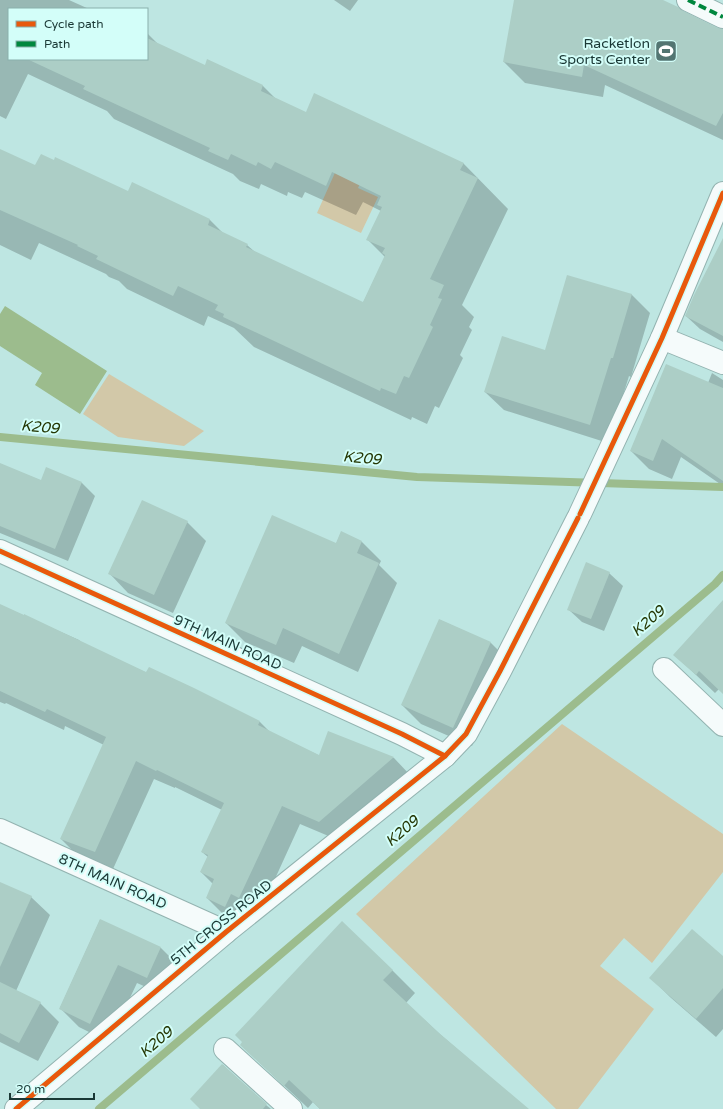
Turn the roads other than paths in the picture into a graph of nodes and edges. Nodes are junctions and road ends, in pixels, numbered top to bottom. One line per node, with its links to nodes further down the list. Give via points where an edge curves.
1 (688, 0): 2 (street)
2 (723, 18)
3 (721, 202): 4 (street, 5TH CROSS ROAD)
4 (662, 338): 5 (street); 9 (street, 5TH CROSS ROAD, via 579,516 500,671 466,734)
5 (723, 364)
6 (0, 551): 9 (street, 9TH MAIN ROAD, via 394,730)
7 (664, 669): 8 (street)
8 (723, 724)
9 (445, 756): 11 (street, 5TH CROSS ROAD)
10 (0, 830): 11 (street, 8TH MAIN ROAD)
11 (226, 932): 13 (street, 5TH CROSS ROAD)
12 (225, 1049): 14 (street)
13 (16, 1109)
14 (291, 1109)

